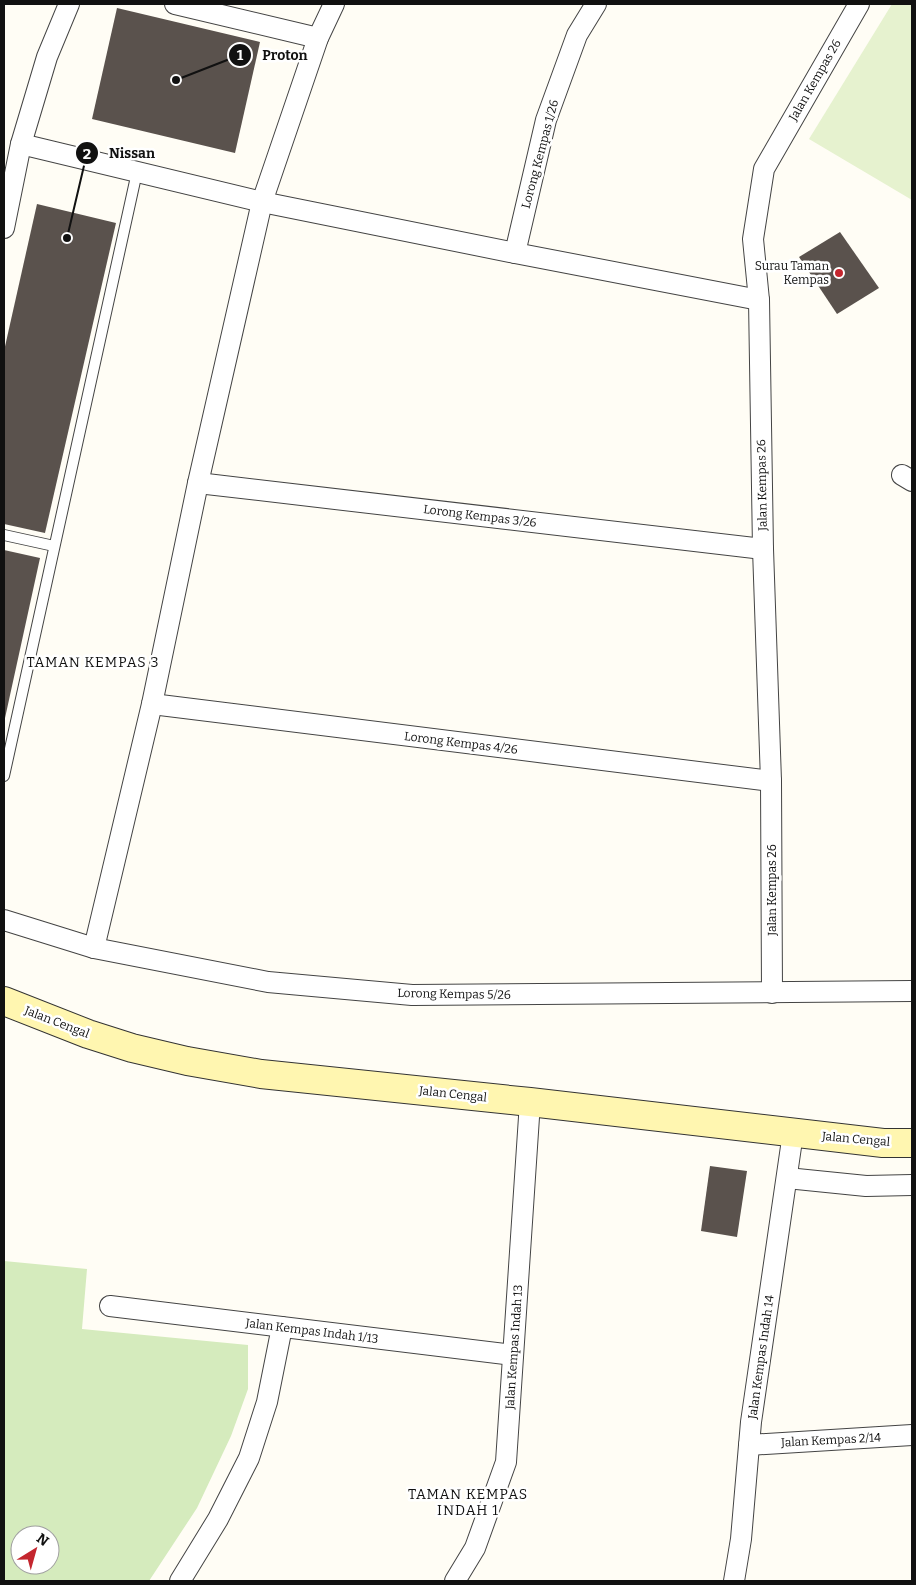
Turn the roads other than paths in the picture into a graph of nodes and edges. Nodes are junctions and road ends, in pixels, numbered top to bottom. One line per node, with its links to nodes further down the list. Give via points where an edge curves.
1 (69, 4): 7 (street, via 47,57)
2 (334, 4): 6 (street)
3 (596, 4): 11 (street, Lorong Kempas 1/26, via 577,34 546,120)
4 (859, 4): 12 (street, Jalan Kempas 26, via 764,169 753,239)
5 (185, 5): 6 (street)
6 (318, 38): 9 (street)
7 (21, 144): 8 (street); 10 (street)
8 (137, 172): 9 (street); 15 (lane)
9 (262, 202): 11 (street); 13 (street)
10 (4, 228)
11 (515, 253): 12 (street)
12 (759, 300): 16 (street, Jalan Kempas 26)
13 (198, 482): 16 (street, Lorong Kempas 3/26); 17 (street)
14 (4, 536): 15 (lane)
15 (54, 546): 18 (lane)
16 (763, 549): 19 (street, Jalan Kempas 26)
17 (152, 704): 19 (street, Lorong Kempas 4/26); 21 (street)
18 (4, 776)
19 (771, 781): 23 (street, Jalan Kempas 26)
20 (4, 920): 21 (street, Lorong Kempas 5/26)
21 (94, 948): 23 (street, Lorong Kempas 5/26, via 268,982 412,995)
22 (912, 991): 23 (street, Lorong Kempas 5/26)
23 (772, 993)
24 (4, 1002): 25 (street, Jalan Cengal, via 88,1034 187,1061 261,1074)
25 (530, 1102): 26 (street, Jalan Cengal); 32 (street, Jalan Kempas Indah 13)
26 (793, 1133): 27 (street, Jalan Cengal); 28 (street, Jalan Kempas Indah 14)
27 (912, 1143)
28 (787, 1178): 29 (street, via 866,1186); 34 (street, Jalan Kempas Indah 14)
29 (912, 1186)
30 (110, 1306): 31 (street, Jalan Kempas Indah 1/13)
31 (282, 1327): 32 (street, Jalan Kempas Indah 1/13); 35 (street, via 267,1402 250,1458)
32 (513, 1356): 36 (street, Jalan Kempas Indah 13, via 506,1462 475,1548)
33 (912, 1436): 34 (street, Jalan Kempas 2/14)
34 (750, 1445): 37 (street, Jalan Kempas Indah 14)
35 (180, 1581)
36 (455, 1581)
37 (734, 1581)

